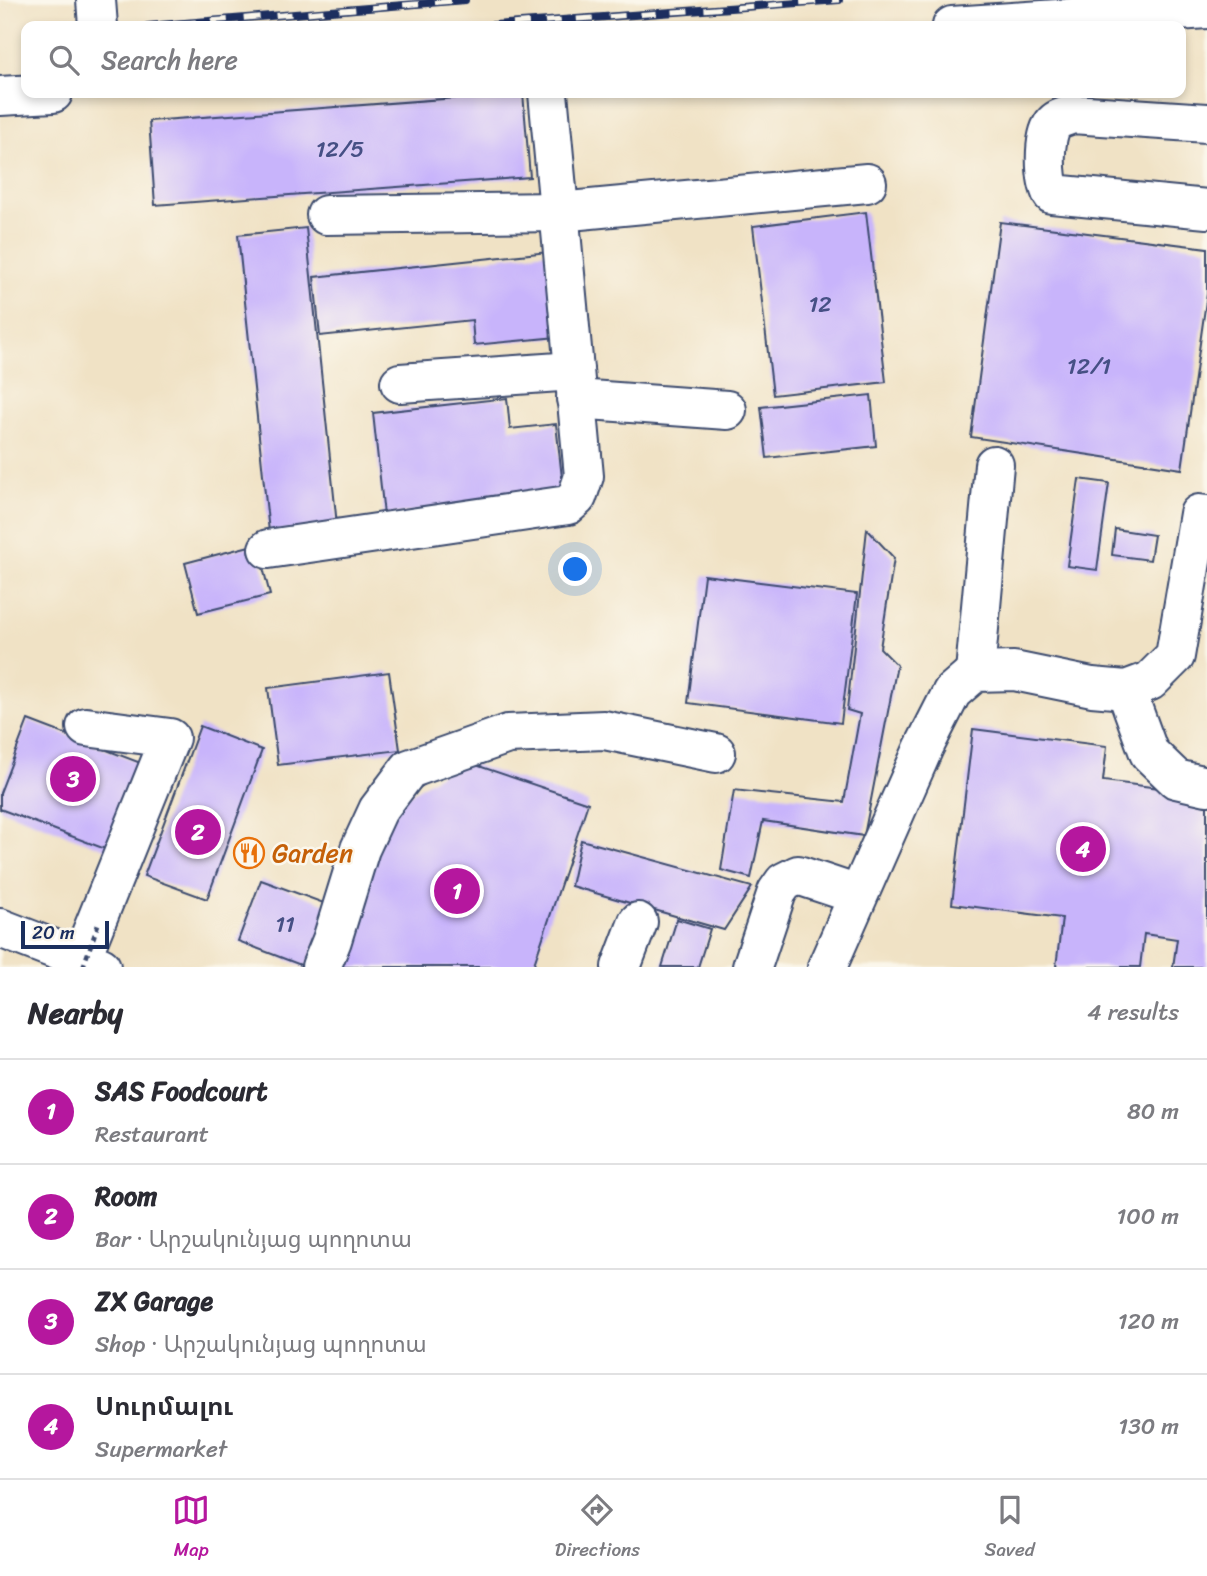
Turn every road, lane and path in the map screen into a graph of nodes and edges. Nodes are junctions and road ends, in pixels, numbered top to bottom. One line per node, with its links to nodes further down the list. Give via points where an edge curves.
1 (96, 0): 3 (street)
2 (1207, 9): 4 (street)
3 (97, 21)
4 (1027, 21)
5 (21, 95): 6 (street)
6 (0, 96)
7 (548, 98): 11 (street)
8 (1207, 123): 10 (street, via 1072,114 1051,126 1045,166 1052,194)
9 (867, 183): 11 (street)
10 (1207, 209)
11 (559, 212): 12 (street); 14 (street)
12 (326, 215)
13 (400, 383): 14 (street)
14 (575, 385): 15 (street); 18 (street, via 584,476 578,497 568,505)
15 (727, 410)
16 (993, 465): 19 (street)
17 (1204, 506): 20 (street, via 1175,656 1150,681)
18 (268, 549)
19 (975, 672): 20 (street, via 1014,671); 24 (street, via 952,692)
20 (1126, 690): 23 (street, via 1149,753 1176,779)
21 (86, 727): 28 (street, via 170,738)
22 (716, 753): 29 (street, via 604,730 508,734 409,769 378,810 360,849)
23 (1207, 786)
24 (858, 895): 31 (street, via 798,875 784,882); 32 (street)
25 (99, 922): 28 (path, bridge)
26 (638, 922): 30 (street)
27 (0, 928): 28 (street)
28 (92, 965)
29 (321, 967)
30 (621, 967)
31 (752, 967)
32 (827, 967)

